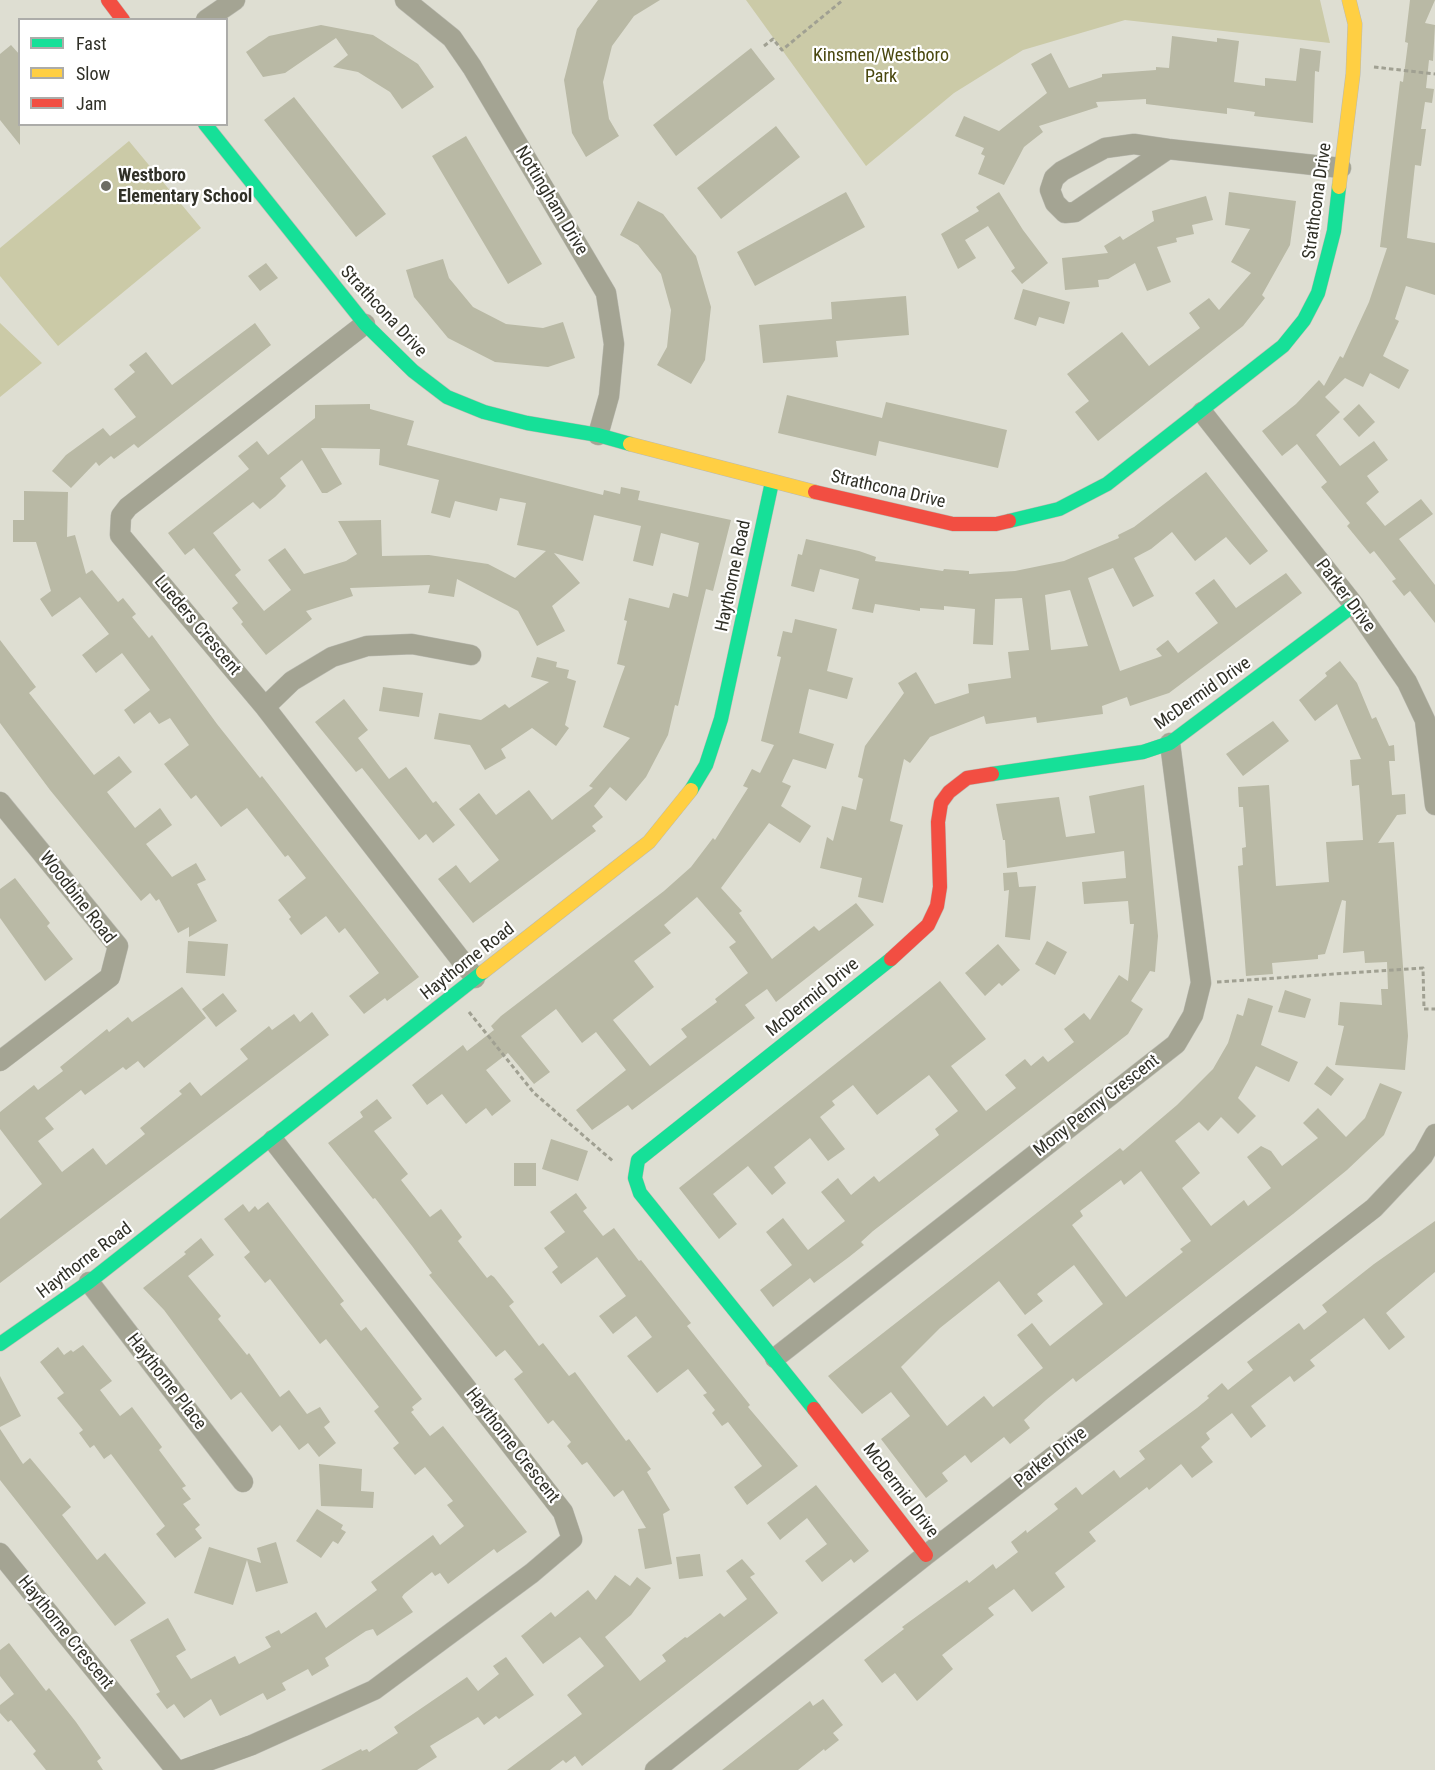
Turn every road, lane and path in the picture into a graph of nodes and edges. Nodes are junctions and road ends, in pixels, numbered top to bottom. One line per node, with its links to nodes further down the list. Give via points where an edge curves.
1 (108, 0): 6 (street)
2 (235, 0): 7 (street)
3 (405, 0): 16 (street, Nottingham Drive, via 452,38 472,67 606,292 614,344 609,396)
4 (843, 0): 8 (path, via 782,50 773,39)
5 (1349, 0): 13 (street, Strathcona Drive, via 1354,24 1353,74)
6 (122, 18)
7 (209, 18)
8 (764, 46)
9 (1371, 67): 10 (path)
10 (1435, 74)
11 (207, 126): 14 (street, Strathcona Drive)
12 (1168, 149): 12 (street, via 1134,144 1105,148 1054,178 1050,190 1055,203 1065,213 1075,212); 13 (street)
13 (1341, 168): 15 (street, Strathcona Drive, via 1327,267 1304,320 1283,346)
14 (365, 324): 16 (street, Strathcona Drive, via 413,371 447,397 483,412); 20 (street, Lueders Crescent, via 121,516 120,534)
15 (1202, 412): 17 (street, Strathcona Drive, via 1083,498 1059,509 996,524 953,524); 18 (street, Parker Drive)
16 (598, 435): 17 (street, Strathcona Drive)
17 (772, 482): 24 (street, Haythorne Road, via 721,719 706,765 683,802 649,842)
18 (1354, 605): 21 (street, McDermid Drive); 23 (street, Parker Drive, via 1407,682 1425,720)
19 (471, 656): 20 (street, via 411,644 367,646 332,657 292,681)
20 (265, 707): 24 (street, Lueders Crescent)
21 (1170, 743): 25 (street, Mony Penny Crescent); 34 (street, McDermid Drive, via 1143,752 967,778 949,792 941,803 940,887 928,925 638,1160 635,1178 640,1193)
22 (0, 802): 28 (street, Woodbine Road, via 118,946 110,977)
23 (1435, 805)
24 (476, 978): 30 (street, Haythorne Road)
25 (1201, 983): 27 (path, via 1423,968 1424,1009); 34 (street, Mony Penny Crescent, via 1193,1015 1176,1044)
26 (466, 1008): 31 (path, via 534,1093)
27 (1435, 1010)
28 (0, 1061)
29 (1435, 1134): 37 (street, Parker Drive, via 1423,1156 1374,1208)
30 (273, 1140): 32 (street, Haythorne Road); 39 (street, Haythorne Crescent, via 563,1512 572,1539 374,1690 252,1745)
31 (618, 1165)
32 (88, 1282): 33 (street, Haythorne Road); 35 (street, Haythorne Place)
33 (0, 1344)
34 (775, 1358): 37 (street, McDermid Drive)
35 (243, 1482)
36 (0, 1553): 38 (street, Haythorne Crescent)
37 (926, 1555): 40 (street, Parker Drive)
38 (176, 1770)
39 (183, 1770)
40 (655, 1770)

